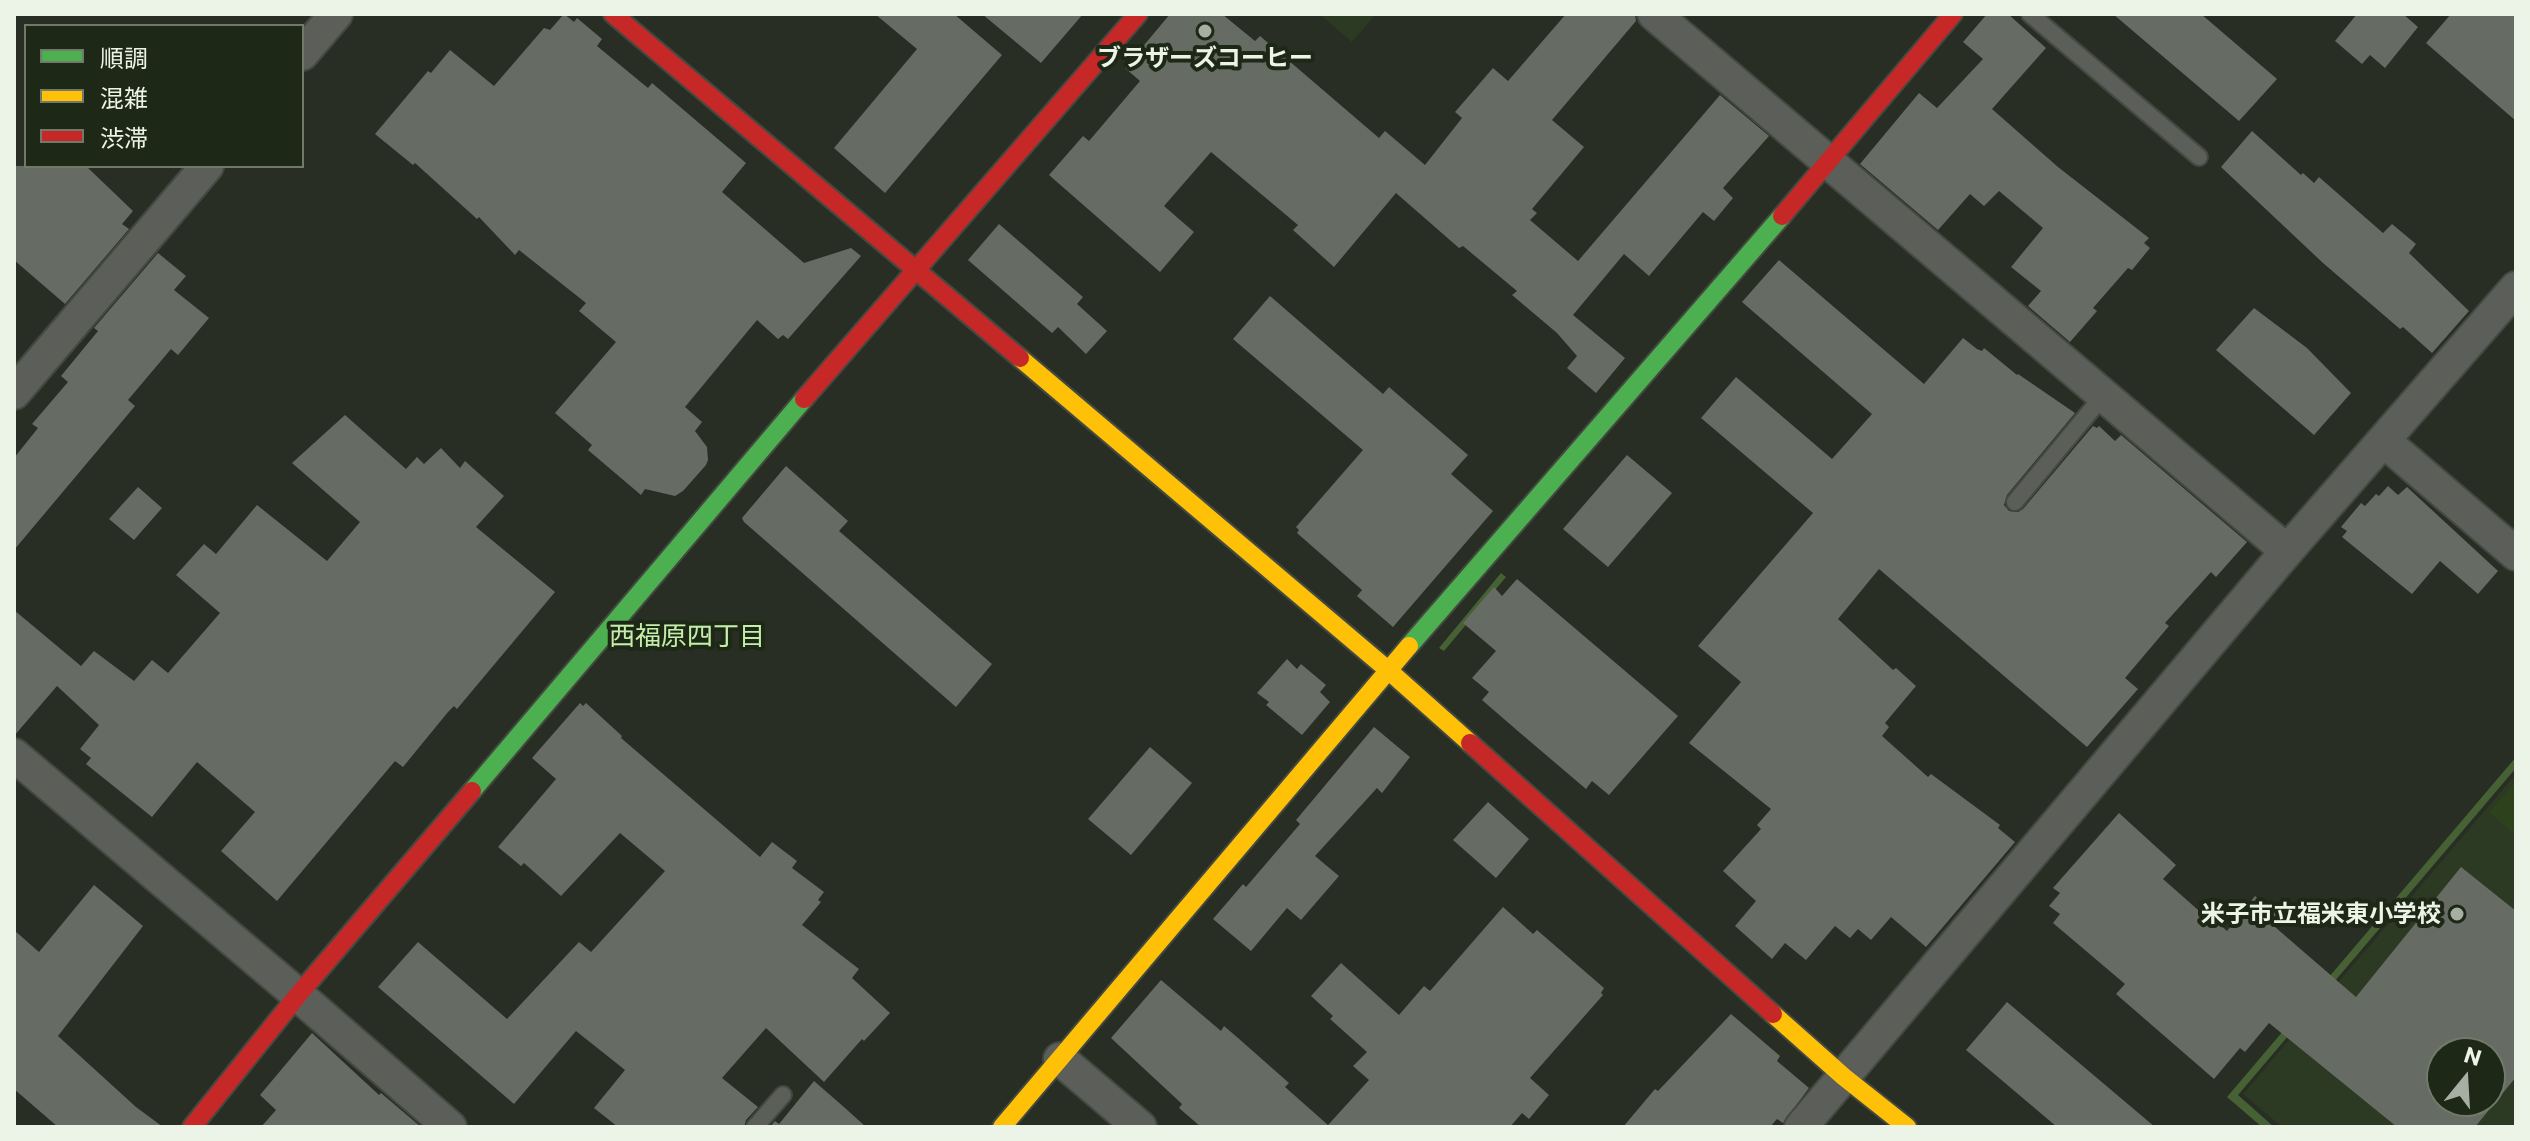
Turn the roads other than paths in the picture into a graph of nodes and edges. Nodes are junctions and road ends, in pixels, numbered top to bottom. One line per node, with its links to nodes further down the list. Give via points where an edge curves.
1 (336, 14): 7 (street)
2 (613, 14): 11 (street)
3 (1138, 14): 11 (street)
4 (1654, 14): 9 (street)
5 (1953, 14): 9 (street)
6 (2030, 14): 8 (lane)
7 (304, 52)
8 (2199, 157)
9 (1828, 163): 14 (street); 19 (street)
10 (205, 168): 13 (street)
11 (915, 270): 19 (street); 21 (street)
12 (2516, 288): 15 (street)
13 (14, 393)
14 (2103, 396): 16 (lane); 17 (street)
15 (2384, 441): 17 (street); 18 (street)
16 (2015, 502)
17 (2287, 551): 23 (street)
18 (2516, 554)
19 (1388, 670): 22 (street); 23 (street)
20 (14, 755): 21 (street)
21 (298, 995): 25 (street); 26 (street)
22 (1060, 1059): 28 (street); 29 (street)
23 (1844, 1077): 30 (street); 31 (street)
24 (783, 1095): 27 (lane)
25 (192, 1127)
26 (450, 1127)
27 (755, 1127)
28 (1002, 1127)
29 (1140, 1127)
30 (1801, 1127)
31 (1907, 1127)

